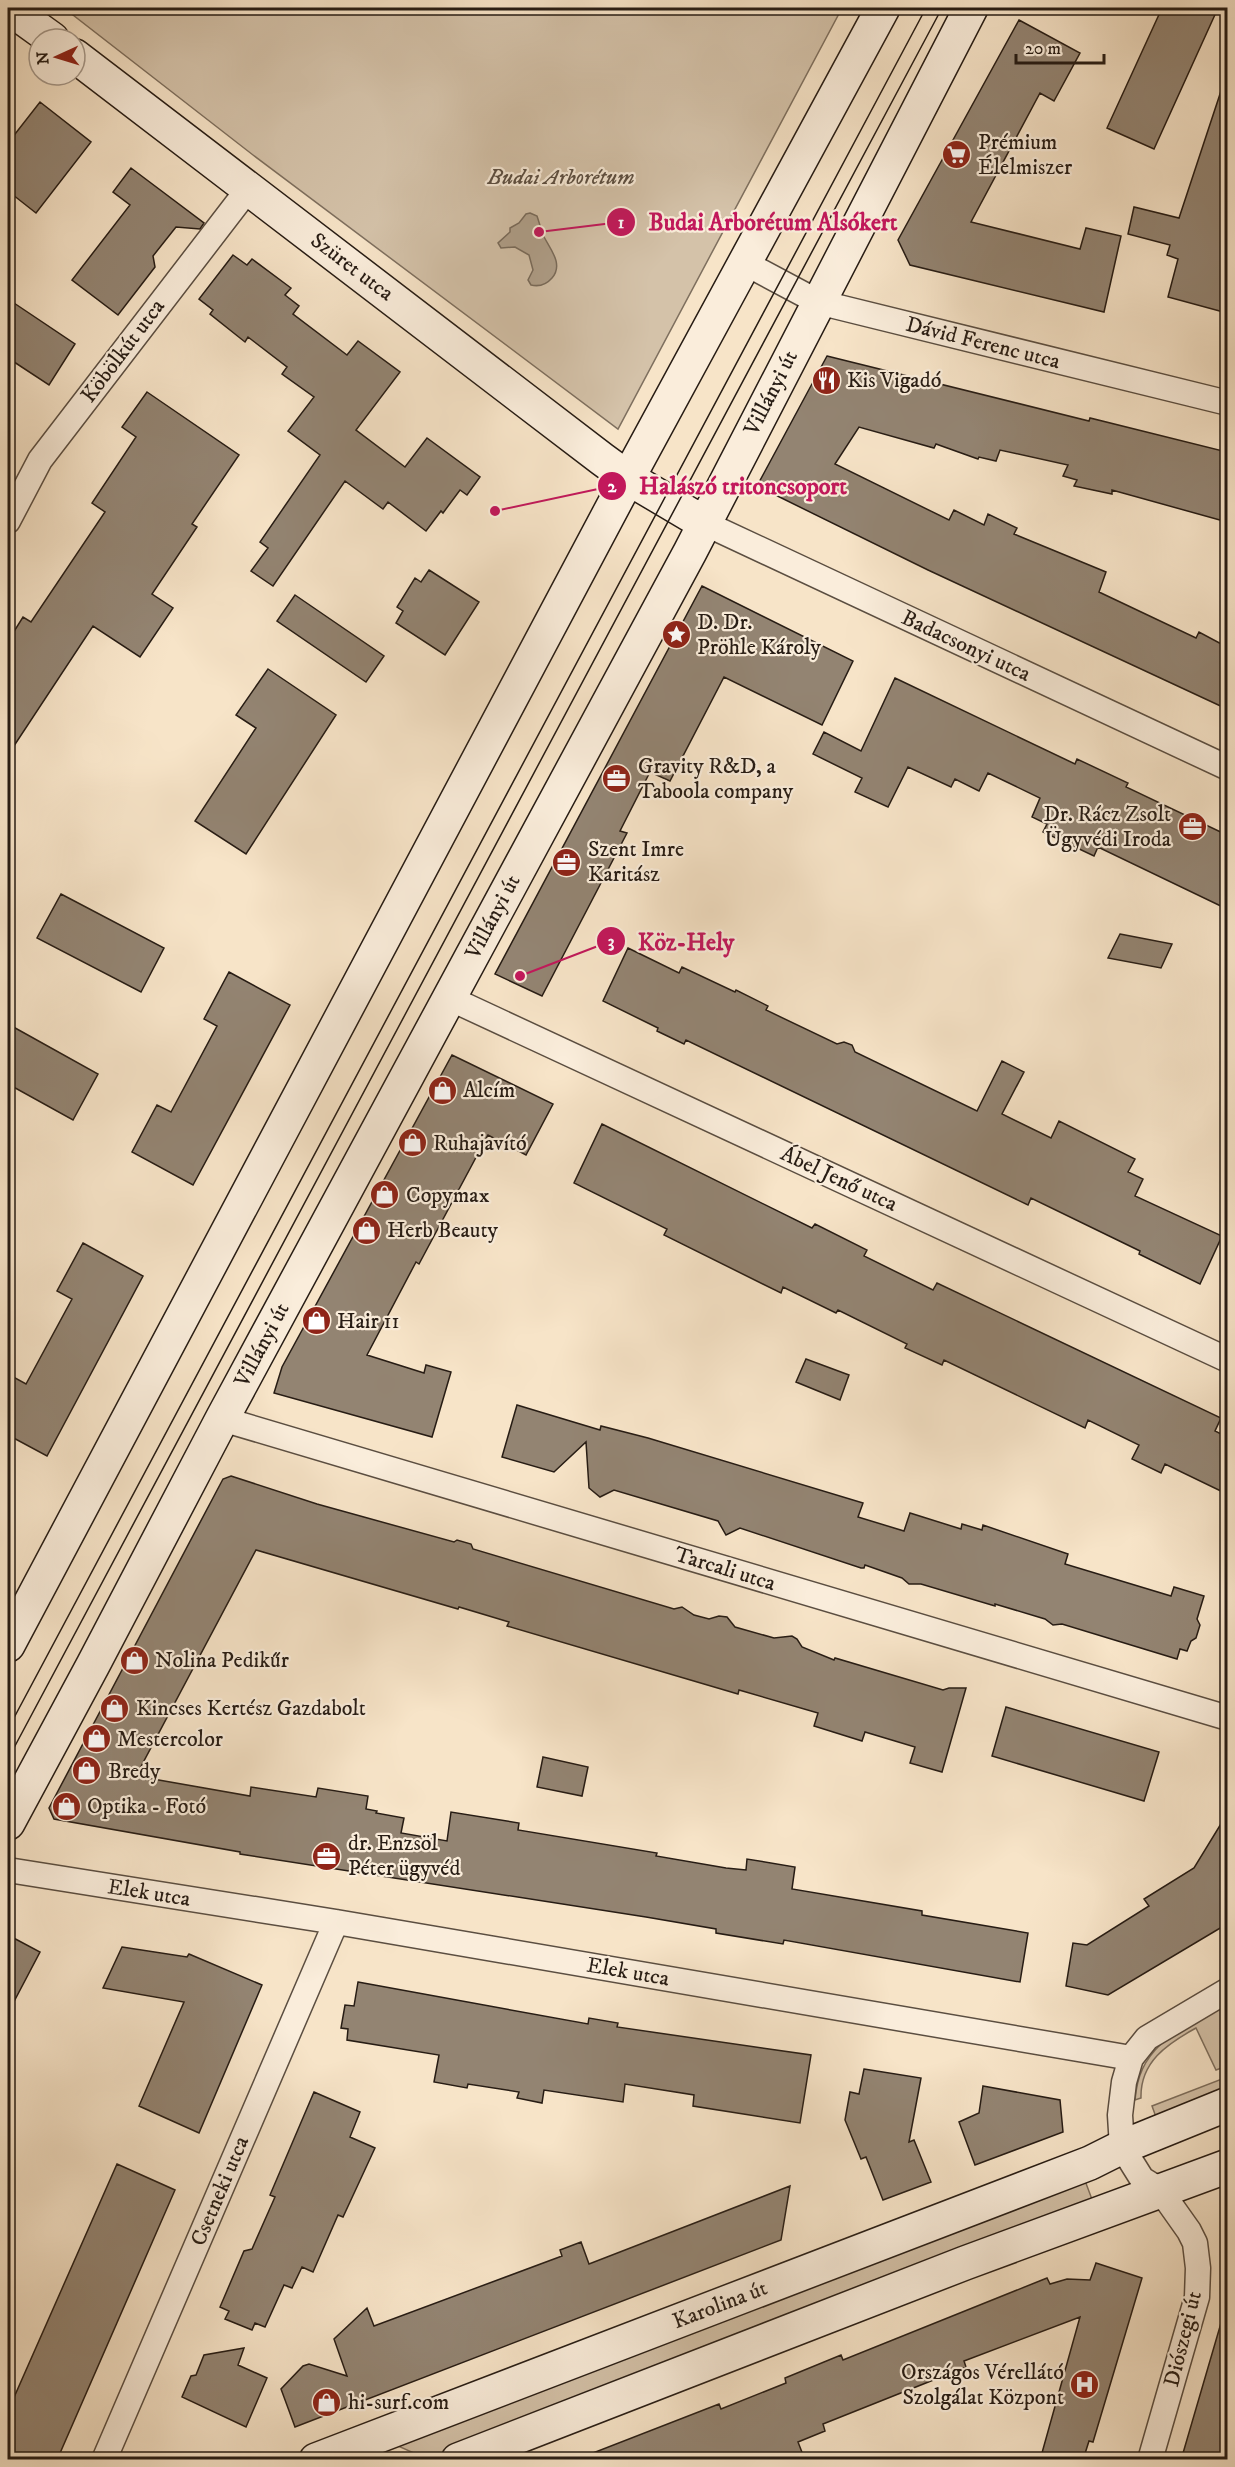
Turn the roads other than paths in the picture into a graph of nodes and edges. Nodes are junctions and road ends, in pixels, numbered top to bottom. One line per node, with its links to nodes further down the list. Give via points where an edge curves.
1 (9, 8): 4 (street)
2 (883, 8): 7 (street)
3 (971, 8): 8 (street, Villányi út)
4 (35, 27)
5 (87, 65): 6 (street, Szüret utca)
6 (249, 188): 10 (street, Szüret utca); 11 (street, Köbölkút utca, via 40,460)
7 (745, 263): 8 (street, Dávid Ferenc utca); 10 (street)
8 (818, 302): 9 (street, Dávid Ferenc utca); 12 (street, Villányi út)
9 (1227, 403)
10 (628, 478): 12 (street, Szüret utca); 17 (street)
11 (8, 520)
12 (704, 523): 13 (street, Badacsonyi utca); 14 (street, Villányi út)
13 (1227, 768)
14 (449, 998): 15 (street, Ábel Jenő utca); 16 (street, Villányi út)
15 (1227, 1360)
16 (222, 1419): 18 (street, Tarcali utca); 19 (street, Villányi út)
17 (8, 1646)
18 (1227, 1718)
19 (8, 1823)
20 (8, 1870): 21 (street, Elek utca)
21 (336, 1922): 23 (street, Elek utca); 28 (street, Csetneki utca)
22 (1227, 1990): 23 (street, via 1147,2038)
23 (1131, 2058): 25 (street, via 1121,2107)
24 (1227, 2104): 25 (street, Karolina út)
25 (1122, 2146): 27 (street, Diószegi út, via 1142,2179); 29 (street, Karolina út, via 1090,2163)
26 (1227, 2166): 27 (street)
27 (1160, 2190): 30 (street); 31 (street, Diószegi út, via 1195,2242 1198,2278 1197,2297)
28 (104, 2460)
29 (316, 2460)
30 (458, 2460)
31 (1150, 2460)

